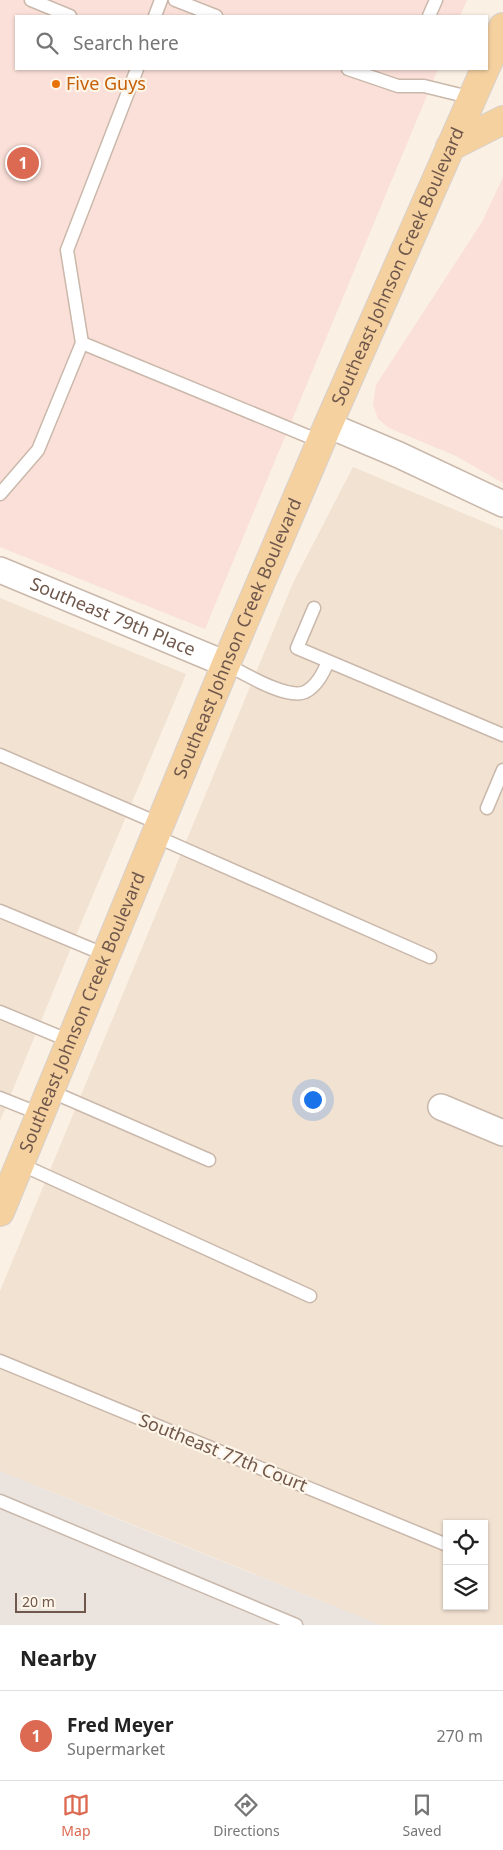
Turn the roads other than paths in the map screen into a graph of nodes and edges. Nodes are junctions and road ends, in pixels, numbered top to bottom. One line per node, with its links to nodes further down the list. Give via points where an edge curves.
1 (31, 0): 5 (lane)
2 (161, 0): 6 (lane)
3 (175, 0): 7 (lane)
4 (436, 0): 8 (lane)
5 (68, 15)
6 (156, 15)
7 (213, 15)
8 (429, 15)
9 (503, 27): 10 (main road)
10 (488, 63)
11 (137, 70): 17 (lane, via 67,250)
12 (351, 70): 14 (lane, via 398,86 424,86)
13 (485, 70): 14 (main road, Southeast Johnson Creek Boulevard)
14 (473, 98): 16 (main road, Southeast Johnson Creek Boulevard)
15 (503, 120): 16 (main road)
16 (450, 148): 18 (main road, Southeast Johnson Creek Boulevard)
17 (82, 343): 18 (lane); 19 (lane, via 38,450)
18 (325, 434): 20 (street, via 399,455); 24 (main road, Southeast Johnson Creek Boulevard)
19 (0, 494)
20 (503, 504)
21 (0, 570): 24 (street, Southeast 79th Place)
22 (314, 608): 23 (lane, via 297,648)
23 (328, 662): 24 (lane, via 314,686 292,694 257,681); 25 (lane)
24 (226, 664): 29 (main road, Southeast Johnson Creek Boulevard)
25 (503, 735)
26 (0, 755): 29 (lane)
27 (503, 770): 28 (lane)
28 (488, 808)
29 (158, 830): 31 (main road, Southeast Johnson Creek Boulevard); 32 (lane)
30 (0, 911): 31 (lane)
31 (106, 955): 34 (main road, Southeast Johnson Creek Boulevard)
32 (430, 957)
33 (0, 1012): 34 (lane)
34 (70, 1041): 36 (main road, Southeast Johnson Creek Boulevard)
35 (0, 1098): 36 (lane)
36 (45, 1103): 39 (lane); 40 (main road, Southeast Johnson Creek Boulevard)
37 (441, 1107): 38 (street)
38 (503, 1133)
39 (209, 1160)
40 (20, 1164): 41 (main road, Southeast Johnson Creek Boulevard); 42 (lane)
41 (3, 1197)
42 (310, 1296)
43 (0, 1361): 45 (lane, Southeast 77th Court)
44 (0, 1501): 46 (lane)
45 (443, 1543)
46 (296, 1625)

